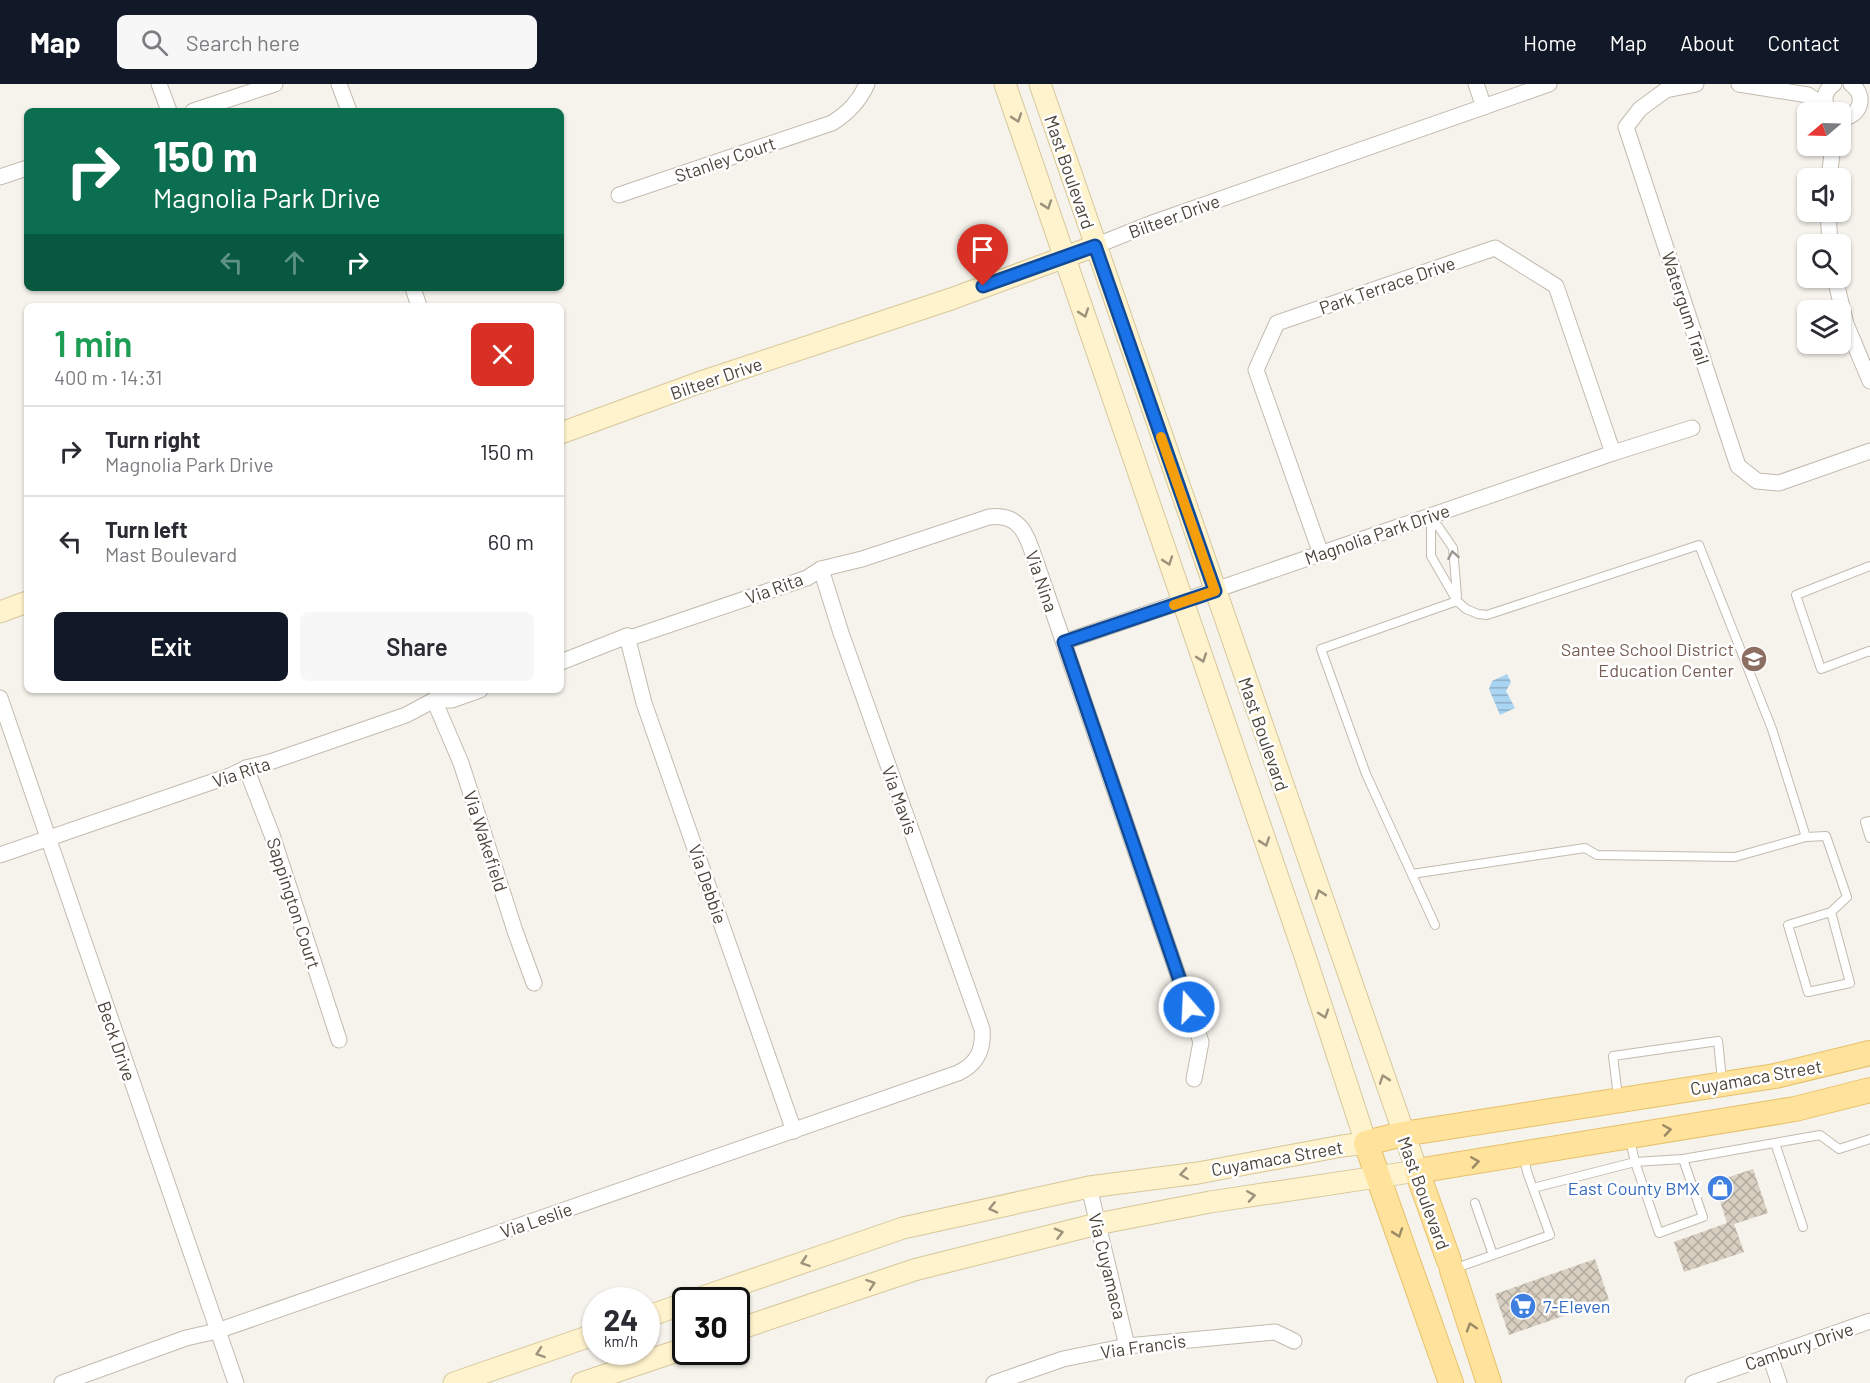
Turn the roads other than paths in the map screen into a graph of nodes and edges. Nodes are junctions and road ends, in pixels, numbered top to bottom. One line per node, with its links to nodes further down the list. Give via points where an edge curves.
1 (159, 84): 18 (street)
2 (275, 84): 19 (street)
3 (339, 84): 20 (street)
4 (867, 84): 26 (street, Stanley Court, via 845,115 832,123)
5 (1005, 84): 28 (main road, Mast Boulevard, one-way to 28)
6 (1040, 84): 27 (main road, Mast Boulevard)
7 (1476, 84): 17 (street)
8 (1549, 84): 17 (street, Bilteer Drive)
9 (1696, 84): 12 (street)
10 (1739, 84): 14 (street)
11 (1832, 85): 14 (street); 16 (street, via 1825,96)
12 (1665, 87): 33 (street, Watergum Trail, via 1626,127 1738,466 1757,481 1779,483)
13 (1860, 92): 22 (street, via 1859,107)
14 (1808, 95): 15 (street)
15 (1817, 102)
16 (1826, 102)
17 (1484, 106): 27 (street, Bilteer Drive)
18 (168, 108)
19 (203, 108)
20 (348, 108)
21 (1870, 111): 23 (street)
22 (1851, 113)
23 (1851, 116)
24 (24, 169): 25 (street)
25 (0, 177)
26 (619, 195)
27 (1095, 246): 28 (main road, Bilteer Drive); 40 (main road, Mast Boulevard)
28 (1065, 258): 32 (main road, Bilteer Drive); 43 (main road, Mast Boulevard, one-way to 43)
29 (1837, 288): 30 (street, via 1846,324)
30 (1870, 381)
31 (1692, 428): 34 (street, Magnolia Park Drive)
32 (564, 432)
33 (1870, 451)
34 (1613, 453): 35 (street, Magnolia Park Drive); 37 (street, Park Terrace Drive, via 1556,286 1495,248 1277,323 1256,370)
35 (1431, 516): 37 (street, Magnolia Park Drive); 41 (lane, via 1431,556); 41 (lane, one-way to 35, via 1453,548)
36 (989, 517): 39 (street, Via Rita); 46 (street, Via Nina, via 1016,522 1026,534)
37 (1321, 554): 40 (street, Magnolia Park Drive)
38 (1870, 566): 47 (lane, via 1796,595 1821,669)
39 (820, 569): 45 (street, Via Rita, via 797,581); 62 (street, Via Mavis)
40 (1215, 591): 43 (street, Magnolia Park Drive); 70 (main road, Mast Boulevard, one-way to 40)
41 (1457, 601): 54 (lane, via 1466,609 1487,615 1699,545 1772,729); 58 (lane, via 1321,649 1366,774)
42 (24, 603): 44 (main road)
43 (1183, 603): 46 (street, Magnolia Park Drive); 73 (main road, Mast Boulevard, one-way to 73)
44 (0, 612)
45 (627, 636): 48 (street, Via Rita); 69 (street, Via Debbie, via 644,703)
46 (1064, 642): 65 (street, Via Nina, via 1201,1042)
47 (1870, 652)
48 (564, 661)
49 (472, 693): 51 (street, Via Rita, via 452,700)
50 (0, 698): 56 (street, Beck Drive)
51 (434, 700): 52 (street, Via Rita, via 406,715); 61 (street, Via Wakefield, via 461,763)
52 (246, 768): 56 (street, Via Rita); 63 (street, Sappington Court)
53 (1870, 820): 55 (lane, via 1865,822)
54 (1806, 837): 58 (lane, via 1735,857 1597,855 1585,848); 59 (lane, via 1826,836 1847,897)
55 (1870, 838)
56 (47, 839): 57 (street, Via Rita); 90 (street, Beck Drive)
57 (0, 855)
58 (1412, 874): 60 (lane)
59 (1831, 912): 59 (lane, via 1850,983 1808,992 1788,925)
60 (1435, 925)
61 (534, 983)
62 (982, 1029): 69 (street, Via Leslie, via 980,1052 965,1070)
63 (339, 1040)
64 (1870, 1053): 66 (main road, Cuyamaca Street)
65 (1194, 1079)
66 (1723, 1084): 68 (main road, Cuyamaca Street); 68 (lane, via 1718,1041 1613,1056)
67 (1870, 1090): 71 (main road, Cuyamaca Street, one-way to 67, via 1795,1108)
68 (1618, 1101): 70 (main road, Cuyamaca Street)
69 (794, 1131): 90 (street, Via Leslie)
70 (1403, 1134): 73 (main road, Cuyamaca Street); 78 (main road, Mast Boulevard)
71 (1630, 1137): 75 (main road, Cuyamaca Street); 77 (lane)
72 (1870, 1139): 74 (lane, via 1839,1149 1820,1135)
73 (1366, 1143): 79 (main road, Mast Boulevard); 80 (main road, Cuyamaca Street, one-way to 80, via 1198,1173)
74 (1775, 1143): 76 (lane); 84 (lane)
75 (1524, 1154): 78 (main road, Cuyamaca Street, one-way to 75); 81 (lane)
76 (1683, 1158): 77 (lane); 77 (lane, via 1703,1218 1659,1233)
77 (1635, 1162): 81 (lane)
78 (1417, 1171): 79 (main road, Cuyamaca Street); 86 (main road, Mast Boulevard)
79 (1379, 1177): 83 (main road, Cuyamaca Street, one-way to 79, via 1210,1202); 101 (main road, Mast Boulevard, one-way to 101)
80 (1089, 1187): 83 (street, Via Cuyamaca); 87 (main road, Cuyamaca Street, one-way to 87, via 903,1228)
81 (1533, 1188): 85 (lane, via 1550,1235)
82 (1475, 1203): 85 (lane)
83 (1097, 1224): 89 (main road, Cuyamaca Street, one-way to 83, via 914,1270); 93 (street, Via Cuyamaca)
84 (1803, 1227)
85 (1493, 1255): 86 (lane)
86 (1450, 1266): 102 (main road, Mast Boulevard, one-way to 86)
87 (732, 1287)
88 (1870, 1321): 95 (street, Cambury Drive)
89 (750, 1325)
90 (217, 1331): 96 (street, Via Leslie, via 186,1338); 97 (street, Beck Drive)
91 (582, 1339): 98 (main road, one-way to 98)
92 (1294, 1341): 93 (street, Via Francis, via 1275,1332)
93 (1127, 1346): 100 (street, Via Francis, via 1063,1359)
94 (672, 1353): 99 (main road)
95 (1770, 1356): 103 (street, Cambury Drive); 104 (street)
96 (62, 1383)
97 (236, 1383)
98 (454, 1383)
99 (582, 1383)
100 (994, 1383)
101 (1451, 1383)
102 (1489, 1383)
103 (1693, 1383)
104 (1779, 1383)

